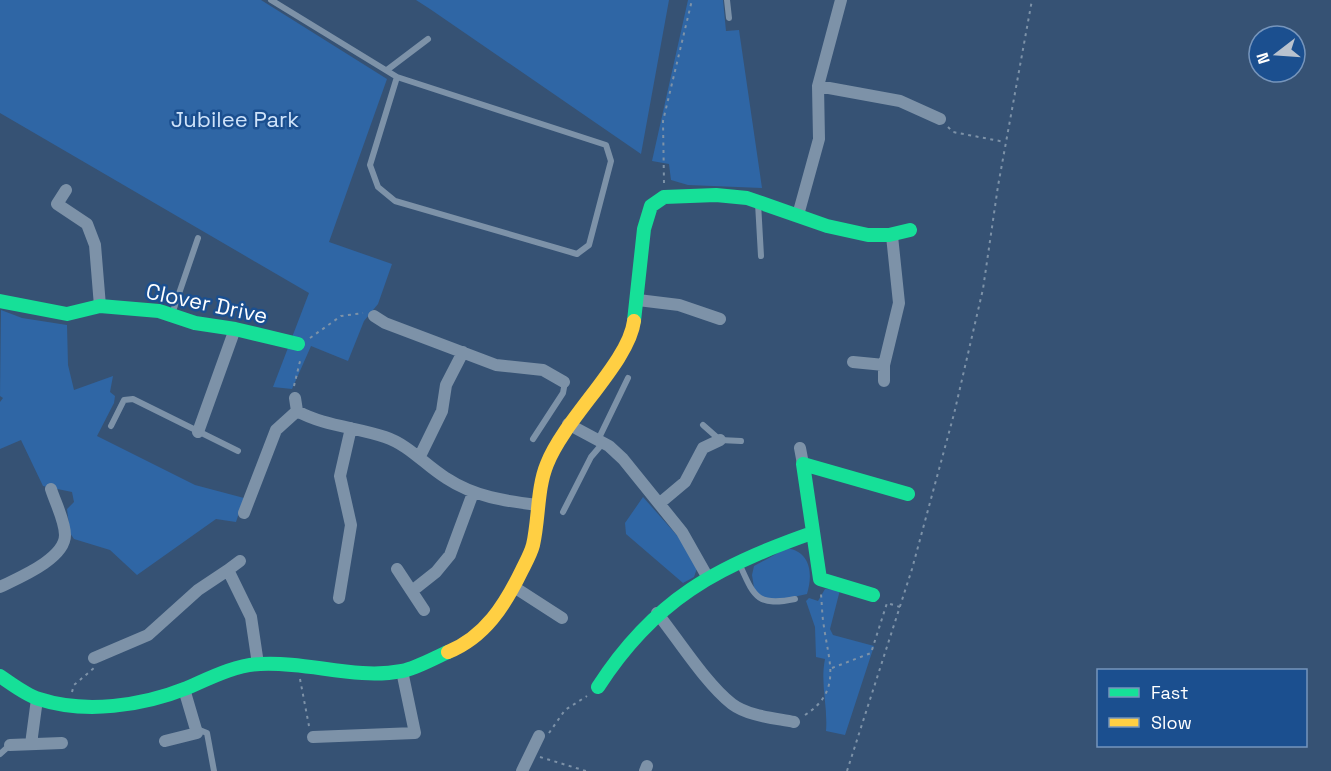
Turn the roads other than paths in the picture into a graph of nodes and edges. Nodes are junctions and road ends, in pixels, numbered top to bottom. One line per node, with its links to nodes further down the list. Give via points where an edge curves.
1 (271, 0): 6 (lane)
2 (727, 0): 4 (lane)
3 (841, 0): 8 (street)
4 (729, 18)
5 (428, 39): 6 (lane)
6 (387, 70): 7 (lane)
7 (397, 76): 7 (lane, via 606,145 611,161 589,246 577,254 395,201 378,186 370,165)
8 (818, 86): 9 (street, via 900,101); 12 (street, via 819,139)
9 (940, 119)
10 (66, 190): 19 (street, via 57,204 87,224 95,246)
11 (758, 202): 12 (street); 16 (lane); 17 (street, via 746,198 660,199 651,206 639,259)
12 (798, 215): 14 (street, via 836,231)
13 (910, 230): 14 (street)
14 (892, 236): 27 (street, via 899,303)
15 (198, 238): 20 (lane)
16 (761, 256)
17 (638, 300): 22 (street, via 679,305); 31 (street, via 633,330 622,353)
18 (0, 301): 19 (street, Clover Drive, via 67,314)
19 (100, 306): 20 (street, Clover Drive, via 159,310)
20 (171, 315): 23 (street, Clover Drive)
21 (374, 316): 25 (street)
22 (720, 319)
23 (235, 329): 24 (street, Clover Drive); 35 (street)
24 (303, 344)
25 (463, 352): 30 (street, via 496,365 543,370); 42 (street, via 446,385 442,411)
26 (853, 362): 27 (street)
27 (884, 365): 29 (street)
28 (628, 378): 38 (lane)
29 (884, 381)
30 (564, 382): 36 (lane, via 563,393)
31 (568, 424): 38 (street); 48 (street, via 546,465)
32 (703, 425): 37 (lane)
33 (111, 426): 35 (lane, via 124,400 133,399)
34 (351, 428): 42 (street, via 387,437); 50 (street, via 314,420 296,404 276,430); 61 (street, via 340,476 351,525)
35 (198, 432): 41 (lane)
36 (533, 439)
37 (720, 440): 39 (lane); 47 (street, via 703,448 685,482)
38 (601, 441): 47 (street, via 623,459); 49 (lane)
39 (741, 441)
40 (800, 448): 43 (street)
41 (237, 451)
42 (420, 456): 45 (street, via 444,477)
43 (802, 464): 46 (street); 51 (street)
44 (51, 489): 57 (street, via 65,536 60,550 42,565)
45 (473, 493): 48 (street); 59 (street, via 450,555)
46 (908, 494)
47 (660, 503): 56 (street, via 682,531)
48 (538, 505): 58 (street, via 533,547)
49 (563, 512)
50 (244, 513)
51 (812, 533): 53 (street); 60 (street, via 820,579)
52 (240, 561): 55 (street)
53 (738, 562): 56 (street); 62 (lane, via 760,600)
54 (398, 569): 59 (street)
55 (228, 570): 66 (street, via 198,590 148,635); 67 (street, via 250,617)
56 (708, 578): 64 (street, via 677,595)
57 (0, 587)
58 (514, 587): 65 (street); 68 (street, via 492,622 466,645)
59 (412, 591): 63 (street)
60 (873, 595)
61 (339, 598)
62 (795, 599)
63 (424, 610)
64 (657, 613): 70 (street, via 614,658); 73 (street, via 733,705)
65 (561, 618)
66 (94, 658)
67 (258, 664): 68 (street, via 298,664 342,672); 71 (street)
68 (402, 671): 76 (street, via 415,733)
69 (0, 676): 72 (street)
70 (598, 687)
71 (184, 688): 72 (street, via 121,705 69,706); 74 (street)
72 (37, 699): 79 (street)
73 (794, 722)
74 (196, 729): 77 (street, via 197,733); 82 (lane, via 207,733)
75 (539, 736): 83 (street)
76 (313, 737)
77 (165, 741)
78 (62, 743): 79 (street)
79 (31, 744): 80 (street)
80 (10, 745): 81 (lane)
81 (0, 754)
82 (214, 771)
83 (522, 771)

